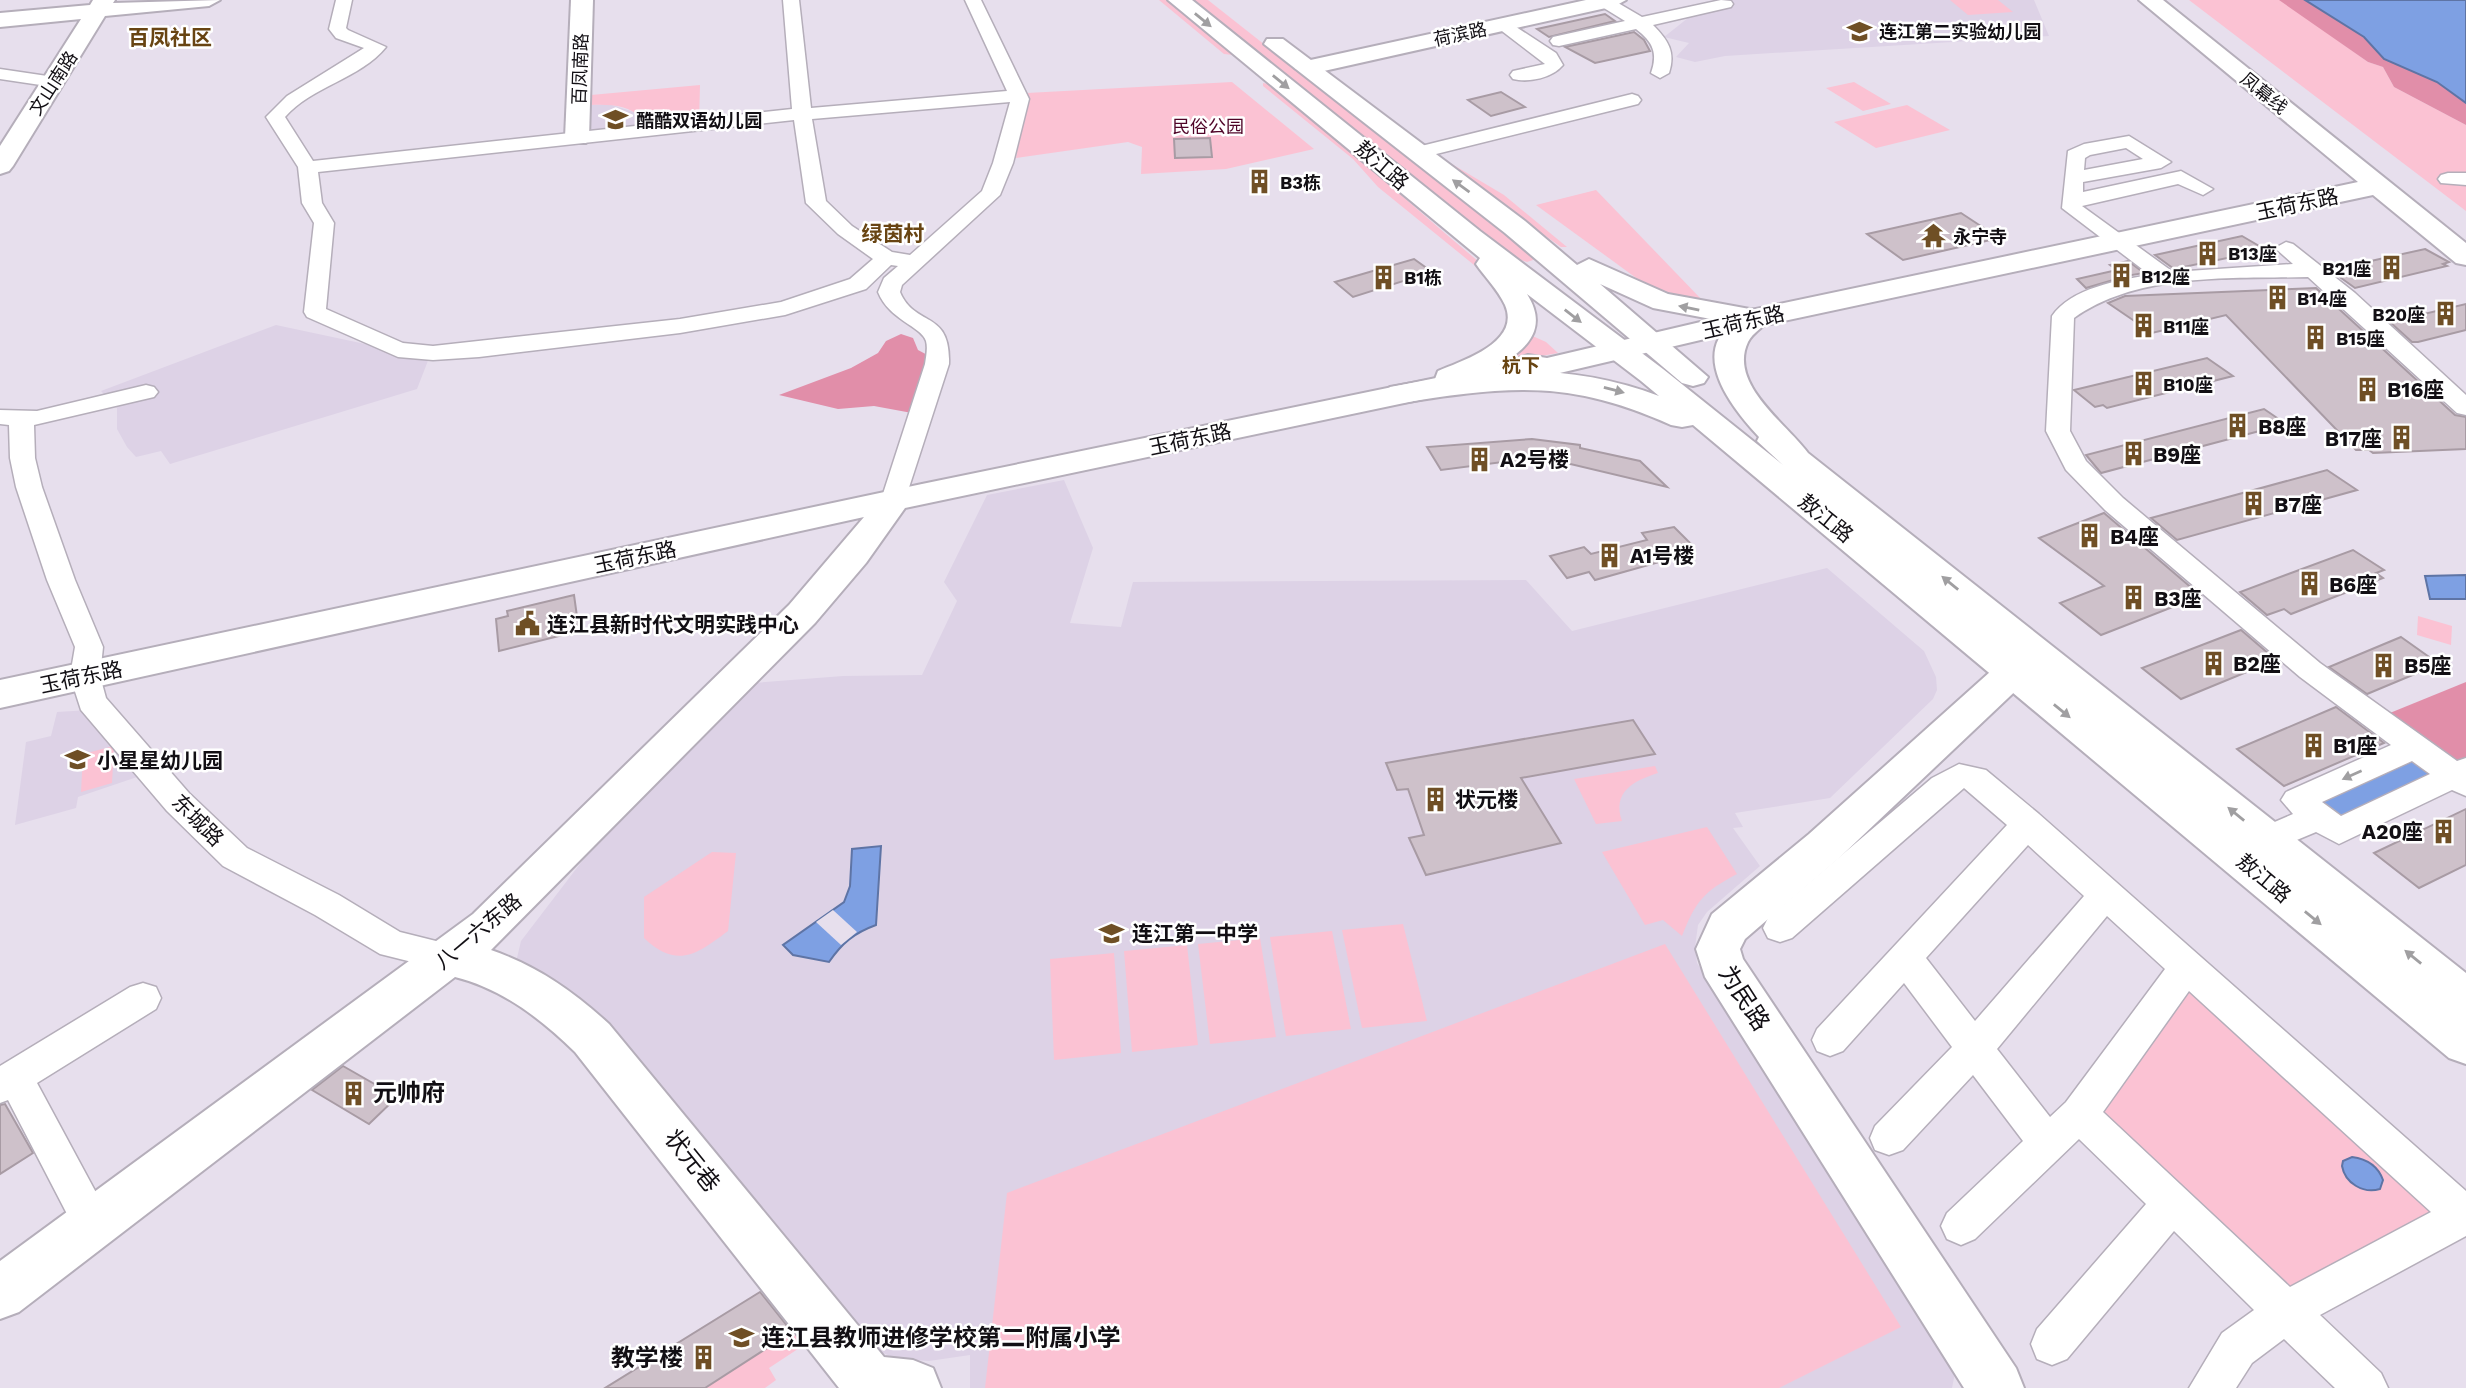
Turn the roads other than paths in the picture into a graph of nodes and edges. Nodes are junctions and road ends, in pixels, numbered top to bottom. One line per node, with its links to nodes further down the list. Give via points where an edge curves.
1 (157, 0): 11 (main road)
2 (209, 0): 11 (main road)
3 (344, 0): 28 (street, via 337,29 377,47 285,105 275,117)
4 (582, 0): 25 (main road, 百凤南路)
5 (791, 0): 24 (street)
6 (973, 0): 22 (street)
7 (1179, 0): 36 (main road, 敖江路, one-way to 36)
8 (2150, 0): 31 (main road, 凤幕线)
9 (1610, 1): 13 (main road, 荷滨路); 14 (street)
10 (1725, 4): 14 (street)
11 (101, 5): 12 (main road); 21 (main road, 文山南路)
12 (0, 17)
13 (1504, 24): 17 (main road, 荷滨路); 20 (street, via 1555,65)
14 (1641, 24): 16 (street); 18 (street, via 1663,44)
15 (1251, 25): 17 (main road, 敖江路)
16 (1559, 41)
17 (1306, 68): 26 (main road, 敖江路)
18 (1660, 73)
19 (0, 74): 21 (street)
20 (1519, 75)
21 (54, 82): 27 (main road, 文山南路)
22 (1017, 96): 24 (street); 42 (street, via 1020,99 999,183)
23 (1632, 100): 26 (street)
24 (803, 114): 25 (street); 40 (street, via 816,203)
25 (577, 138): 28 (street)
26 (1416, 153): 35 (main road, 敖江路, one-way to 26)
27 (0, 166)
28 (308, 167): 40 (street, via 312,203 324,223 315,312 398,350 479,350 680,326 785,308 858,284)
29 (2101, 173): 30 (street); 30 (street, via 2161,162 2129,142 2075,155); 32 (street)
30 (2075, 177): 34 (street)
31 (2378, 186): 37 (main road, 玉荷东路); 39 (main road, 凤幕线)
32 (2127, 189): 33 (street, via 2181,177); 34 (street)
33 (2203, 189)
34 (2073, 200): 37 (street, via 2072,208)
35 (1515, 227): 41 (main road, 敖江路); 46 (main road, one-way to 35, via 1695,310 1642,295)
36 (1469, 237): 43 (main road, 敖江路); 51 (main road, via 1516,299 1523,319 1519,336 1469,369)
37 (2121, 243): 45 (street); 46 (main road, 玉荷东路)
38 (2286, 248): 44 (street)
39 (2466, 257)
40 (886, 258): 42 (street)
41 (1554, 259): 43 (main road, via 1557,267 1553,273 1541,276); 47 (main road, 敖江路)
42 (915, 261): 55 (street, via 889,292 899,312 937,341 937,364)
43 (1512, 268): 48 (main road, 敖江路, one-way to 48)
44 (2313, 270): 45 (street, via 2261,279); 52 (street)
45 (2169, 279): 59 (street, via 2093,295 2063,316 2058,432 2075,465 2264,632)
46 (1756, 318): 47 (main road, 玉荷东路); 54 (main road, via 1736,333 1729,347 1731,375)
47 (1653, 343): 48 (main road, 玉荷东路); 54 (main road, 敖江路)
48 (1618, 351): 49 (main road, 玉荷东路); 54 (main road, 敖江路)
49 (1546, 373): 51 (main road); 54 (main road, one-way to 54, via 1644,399)
50 (146, 392): 53 (street, via 37,418)
51 (1401, 394): 55 (main road, 玉荷东路)
52 (2466, 408)
53 (12, 417): 57 (street, 东城路, via 20,456 89,647)
54 (1783, 465): 56 (main road, 敖江路); 63 (main road, 敖江路, one-way to 54)
55 (894, 500): 57 (main road, 玉荷东路); 66 (main road, 八一六东路, via 802,614)
56 (2013, 672): 73 (main road, 敖江路, one-way to 73); 87 (main road, 为民路, via 1824,846 1727,927 1718,949 1721,964)
57 (85, 676): 58 (main road, 玉荷东路); 67 (street, 东城路, via 93,702 178,802 235,857 393,944)
58 (0, 694)
59 (2414, 747): 60 (street); 61 (street, one-way to 61, via 2297,800)
60 (2462, 777): 61 (street, via 2339,832)
61 (2314, 818): 63 (street)
62 (2028, 823): 64 (street); 65 (street, via 1975,778 1959,776); 68 (street)
63 (2268, 839): 71 (main road, 敖江路, one-way to 63)
64 (2106, 894): 69 (street); 74 (street)
65 (1780, 928)
66 (493, 948): 67 (main road, 状元巷); 86 (main road, 状元巷, via 592,1038 865,1377 879,1384)
67 (448, 957): 81 (main road, 八一六东路)
68 (1905, 957): 72 (street); 74 (street)
69 (2188, 967): 76 (street); 80 (street)
70 (143, 998): 75 (street)
71 (2466, 1000)
72 (1829, 1040)
73 (2466, 1044)
74 (1975, 1048): 77 (street); 78 (street)
75 (8, 1081): 81 (street)
76 (2079, 1114): 78 (street); 79 (street)
77 (1889, 1138)
78 (2048, 1144): 82 (street)
79 (2173, 1203): 84 (street); 85 (street)
80 (2465, 1216): 84 (street)
81 (93, 1226): 83 (main road, 八一六东路)
82 (1961, 1226)
83 (0, 1293)
84 (2287, 1311): 88 (street, via 2237,1348); 89 (street)
85 (2052, 1344)
86 (913, 1388)
87 (1996, 1388)
88 (2211, 1388)
89 (2366, 1388)

